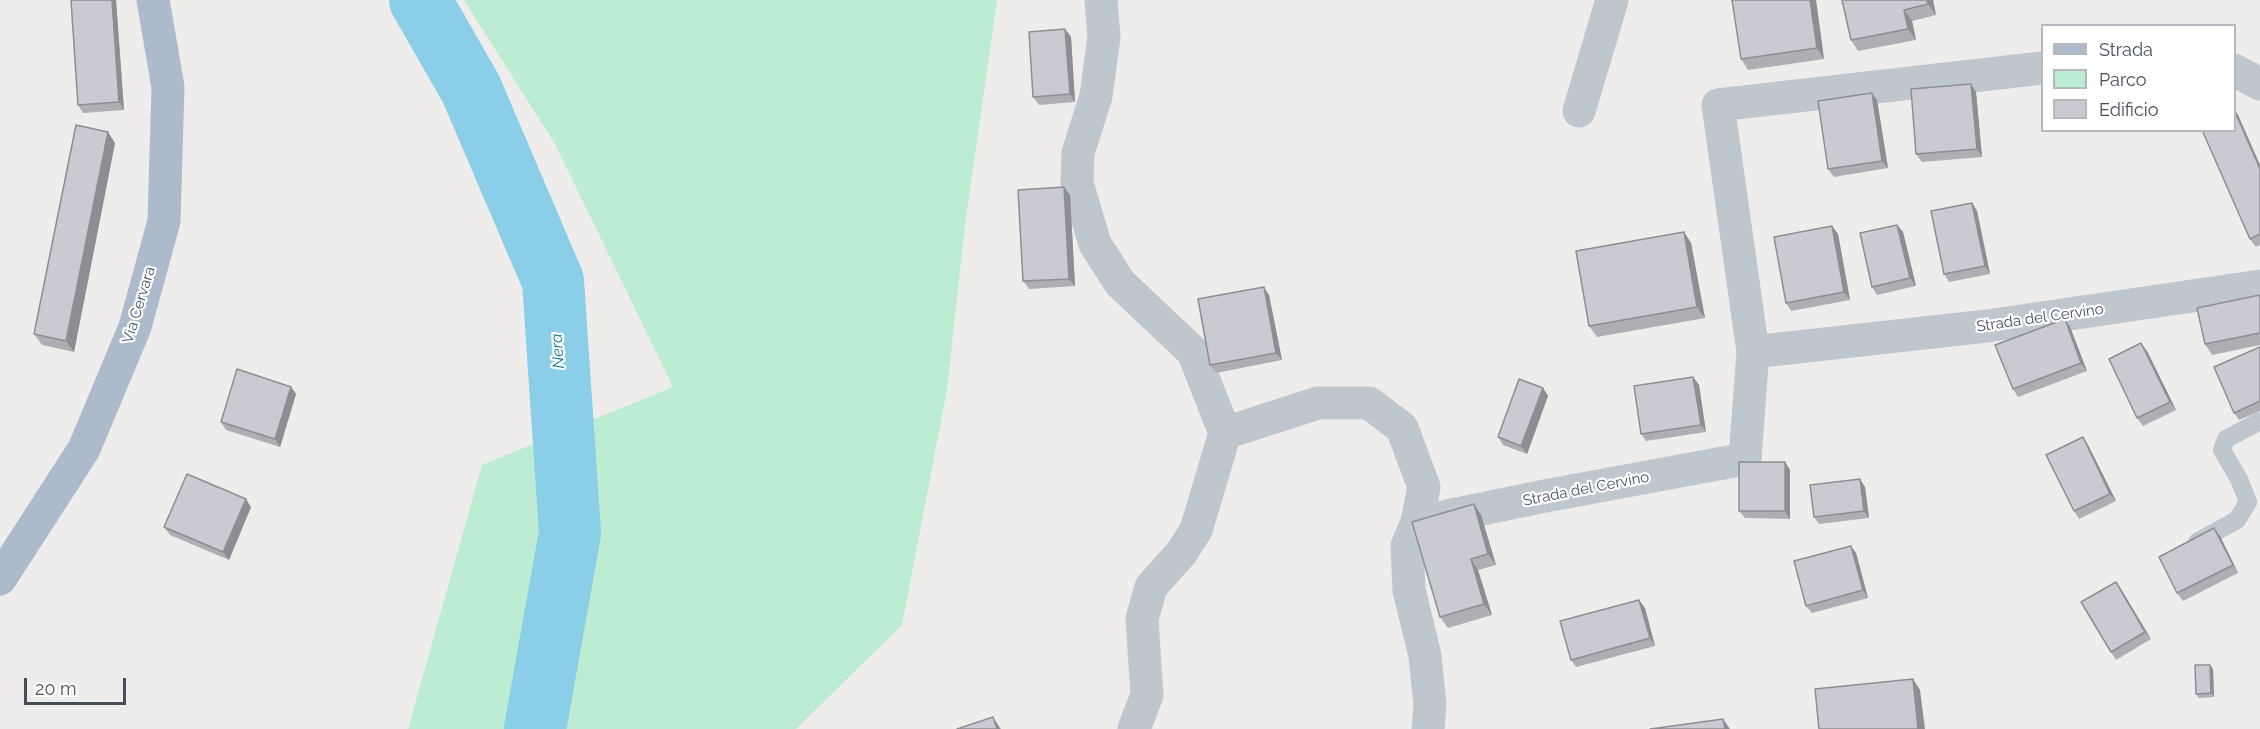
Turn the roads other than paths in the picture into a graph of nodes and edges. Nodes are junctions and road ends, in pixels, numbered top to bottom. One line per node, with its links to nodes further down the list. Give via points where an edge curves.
1 (153, 0): 14 (main road, Via Cervara, via 168,87 164,221 135,327 84,449)
2 (1101, 0): 11 (street, via 1104,37 1096,96 1078,153 1077,183 1095,244 1120,283 1192,352)
3 (1612, 0): 7 (street)
4 (2041, 68): 9 (street, via 1718,105)
5 (2236, 71): 6 (street)
6 (2260, 84)
7 (1579, 111)
8 (2260, 286): 9 (street, Strada del Cervino, via 1987,326)
9 (1754, 352): 12 (street, Strada del Cervino, via 1745,459)
10 (2260, 421): 13 (lane, via 2226,439 2222,450 2248,502 2238,520)
11 (1225, 434): 12 (street, via 1318,403 1369,403 1402,429 1424,487); 15 (street, via 1196,530 1151,587 1142,618 1147,695)
12 (1417, 522): 16 (street, via 1407,546 1409,590 1425,656)
13 (2187, 547)
14 (0, 579)
15 (1134, 729)
16 (1428, 729)

